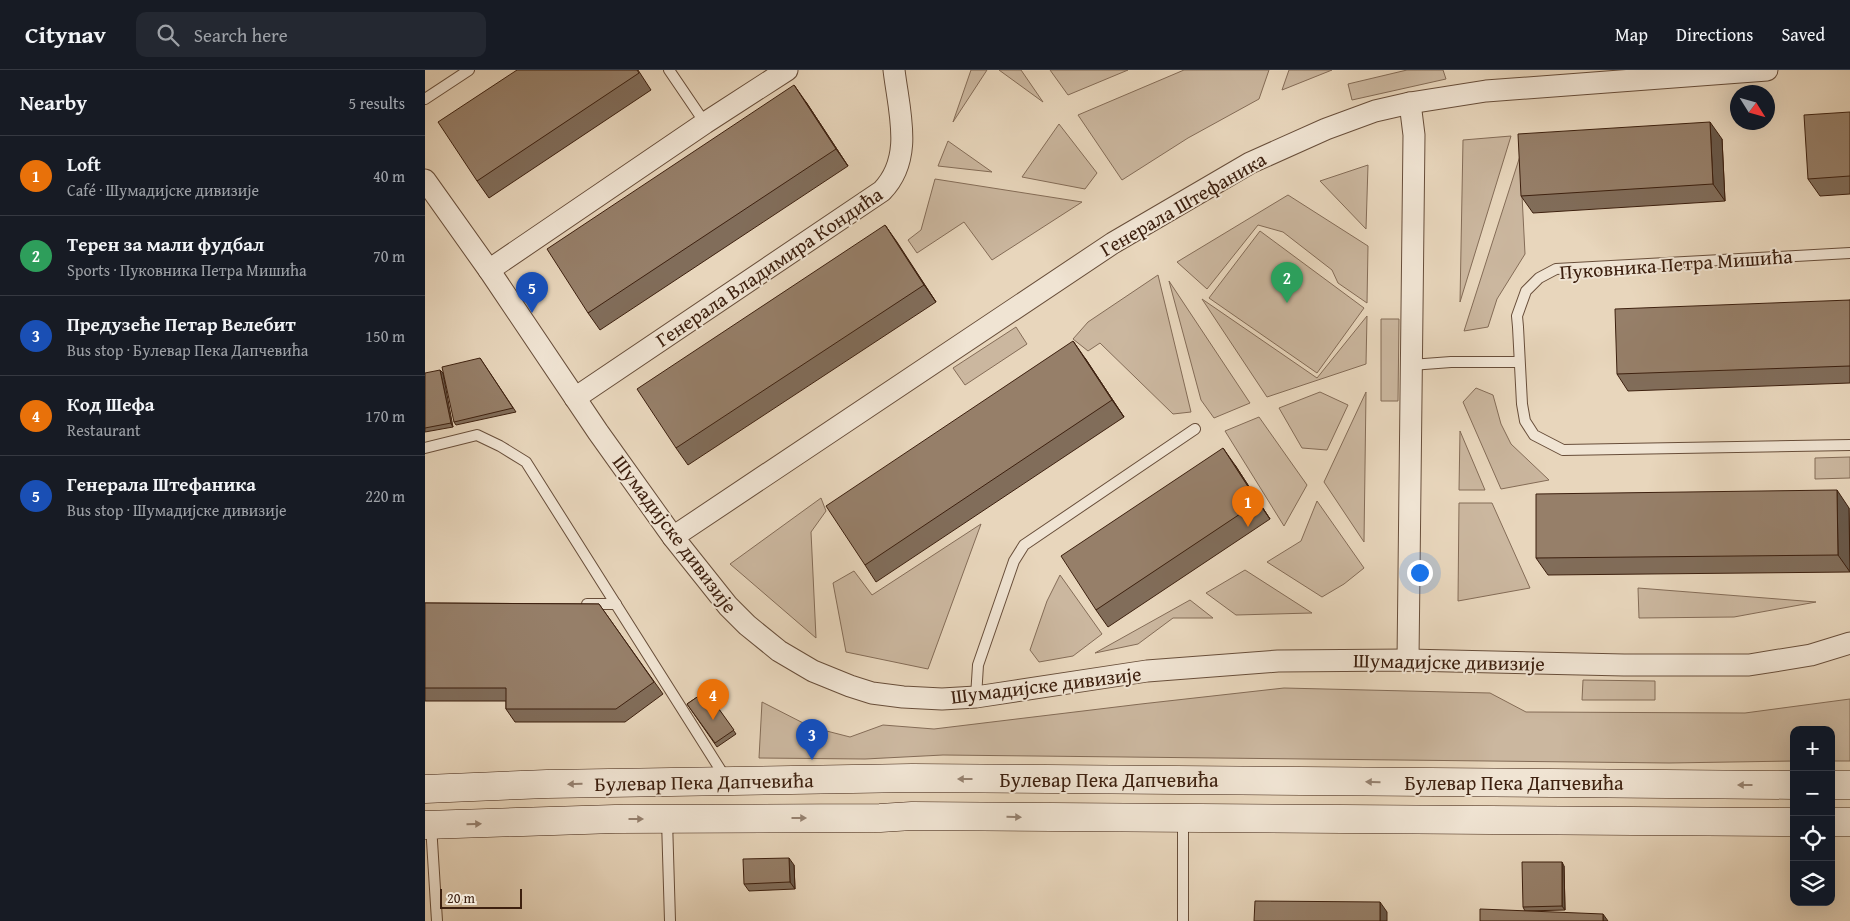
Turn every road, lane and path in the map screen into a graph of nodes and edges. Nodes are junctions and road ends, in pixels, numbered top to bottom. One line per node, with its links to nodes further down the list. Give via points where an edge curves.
1 (469, 70): 6 (lane)
2 (669, 70): 8 (lane)
3 (787, 70): 8 (street)
4 (894, 70): 14 (street, Генерала Владимира Кондића, via 902,154 895,175 882,191)
5 (1767, 70): 7 (street, Генерала Штефаника, via 1486,91)
6 (425, 99)
7 (1410, 103): 13 (street, via 1414,135); 18 (street, Генерала Штефаника, via 1326,128 1250,163 1140,226)
8 (705, 123): 11 (street)
9 (425, 180): 11 (street, Шумадијске дивизије)
10 (1850, 253): 12 (lane, Пуковника Петра Мишића, via 1556,269 1539,278 1527,291 1517,316)
11 (489, 270): 14 (street, Шумадијске дивизије)
12 (1519, 362): 13 (lane); 16 (lane, Пуковника Петра Мишића, via 1525,421 1535,436 1563,450)
13 (1411, 365): 22 (street)
14 (575, 398): 18 (street, Шумадијске дивизије)
15 (1195, 429): 23 (lane, via 1024,545 1014,561 978,665)
16 (1850, 445)
17 (425, 448): 20 (lane, via 477,436 526,462)
18 (673, 537): 23 (street, Шумадијске дивизије, via 722,600 747,625 779,651 813,671 873,693 923,698)
19 (577, 604): 20 (lane)
20 (615, 604): 24 (lane)
21 (1850, 643): 22 (street, Шумадијске дивизије, via 1811,655 1749,665)
22 (1408, 660): 23 (street, Шумадијске дивизије, via 1211,665)
23 (976, 697)
24 (727, 780): 25 (street, Булевар Пека Дапчевића); 29 (street, Булевар Пека Дапчевића, one-way to 29)
25 (879, 780): 26 (street, Булевар Пека Дапчевића, one-way to 25); 30 (street)
26 (1790, 785)
27 (1835, 785): 28 (street)
28 (1850, 785)
29 (425, 789)
30 (879, 818): 31 (street, Булевар Пека Дапчевића, one-way to 31); 32 (street, Булевар Пека Дапчевића, one-way to 30)
31 (1183, 818): 33 (street, Булевар Пека Дапчевића); 39 (lane)
32 (667, 819): 36 (street, Булевар Пека Дапчевића, one-way to 32); 38 (lane)
33 (1790, 822)
34 (1835, 822): 35 (street)
35 (1850, 822)
36 (428, 825): 37 (lane)
37 (437, 921)
38 (670, 921)
39 (1183, 921)

